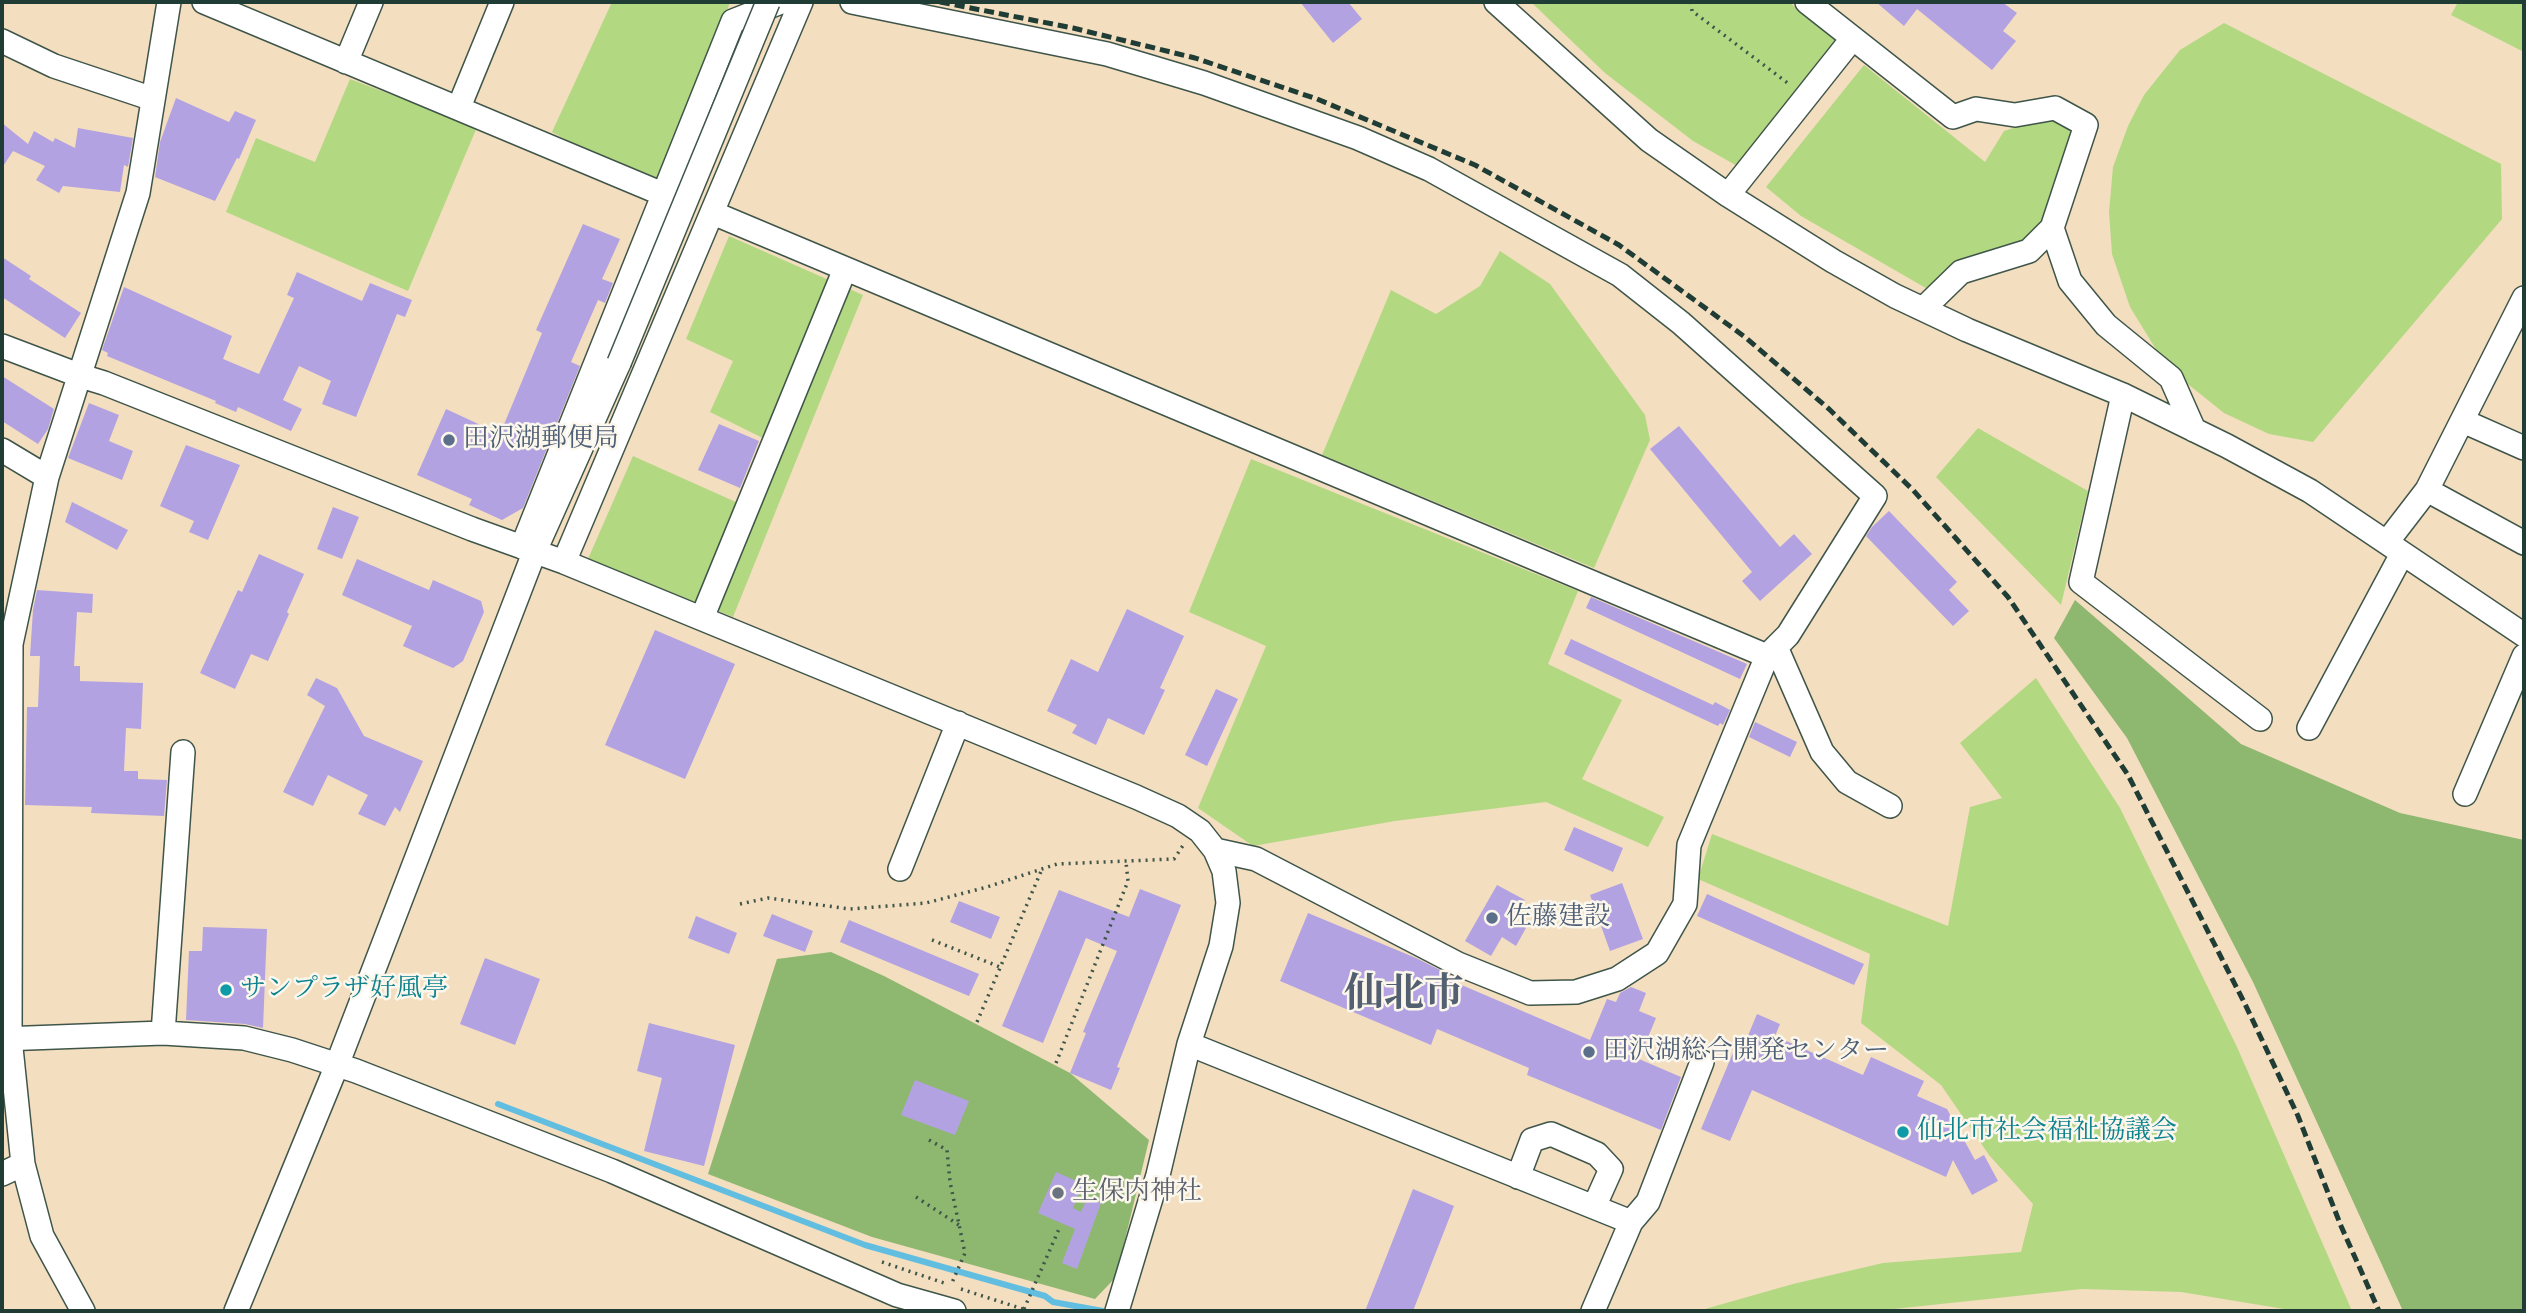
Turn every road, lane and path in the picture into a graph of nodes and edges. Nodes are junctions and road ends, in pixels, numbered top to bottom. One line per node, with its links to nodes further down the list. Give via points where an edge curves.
1 (169, 2): 16 (street)
2 (204, 2): 14 (street)
3 (371, 2): 14 (street)
4 (502, 2): 17 (street)
5 (768, 2): 36 (street, bridge, via 619,363)
6 (781, 2): 18 (street, via 733,21)
7 (801, 2): 20 (street)
8 (852, 2): 40 (street, via 1107,54 1358,138 1429,169 1620,275 1681,323 1875,496 1788,635)
9 (1496, 2): 19 (street, via 1649,140)
10 (1691, 2): 15 (path, via 1692,11)
11 (1807, 2): 12 (street)
12 (1852, 38): 15 (street); 21 (street, via 1953,117 1976,109 2014,115 2055,108 2086,125)
13 (2, 41): 16 (street, via 54,66)
14 (346, 62): 17 (street)
15 (1805, 96): 19 (street)
16 (153, 99): 26 (street, via 138,193)
17 (459, 107): 18 (street)
18 (665, 195): 36 (street)
19 (1728, 195): 24 (street, via 1833,261)
20 (713, 213): 22 (street); 37 (street)
21 (2052, 228): 24 (street, via 2029,251 1961,272); 29 (street, via 2070,281 2106,325 2171,378)
22 (845, 269): 38 (street); 40 (street)
23 (2524, 298): 28 (street)
24 (1923, 309): 27 (street)
25 (2, 346): 26 (street)
26 (80, 376): 32 (street); 36 (street)
27 (2123, 395): 29 (street); 42 (street, via 2081,582)
28 (2463, 421): 30 (street); 33 (street)
29 (2194, 430): 35 (street, via 2309,491)
30 (2524, 448)
31 (2, 450): 32 (street)
32 (47, 477): 44 (street, via 11,644)
33 (2427, 490): 34 (street); 35 (street)
34 (2524, 543)
35 (2395, 548): 39 (street); 45 (street)
36 (528, 550): 37 (street); 63 (street)
37 (564, 562): 38 (street)
38 (702, 618): 43 (street)
39 (2524, 635)
40 (1772, 651): 48 (street, via 1822,752 1847,782); 50 (street, via 1689,845 1685,904 1657,953 1617,979 1576,992 1530,993 1458,964 1256,859)
41 (2524, 656): 47 (street)
42 (2260, 719)
43 (958, 723): 49 (street, via 1136,797); 52 (street)
44 (6, 725): 59 (street)
45 (2309, 728)
46 (183, 752): 58 (street)
47 (2465, 794)
48 (1890, 806)
49 (1194, 827): 50 (street); 51 (path, via 1174,859)
50 (1215, 850): 60 (street, via 1224,871 1228,903 1220,946)
51 (1126, 862): 53 (path, via 1057,864); 62 (path, via 1128,881)
52 (900, 869)
53 (1042, 869): 54 (path, via 926,903 850,909 768,898); 56 (path)
54 (740, 904)
55 (932, 940): 56 (path)
56 (1000, 967): 57 (path)
57 (977, 1022)
58 (163, 1033): 59 (street); 63 (street, via 244,1038)
59 (6, 1039): 65 (street)
60 (1189, 1044): 67 (street); 78 (street, via 1158,1175)
61 (1702, 1062): 70 (street, via 1648,1202)
62 (1056, 1063)
63 (337, 1065): 76 (street); 77 (street, via 612,1171 897,1295)
64 (929, 1140): 71 (path, via 947,1150)
65 (23, 1164): 66 (street); 75 (street, via 43,1236)
66 (2, 1174)
67 (1518, 1177): 69 (street); 69 (street, via 1532,1140 1551,1134 1597,1154 1611,1169)
68 (916, 1197): 71 (path)
69 (1594, 1207): 70 (street)
70 (1631, 1222): 79 (street)
71 (959, 1225): 73 (path, via 965,1252)
72 (1059, 1228): 74 (path)
73 (951, 1285)
74 (1024, 1310)
75 (83, 1311)
76 (236, 1311)
77 (954, 1311)
78 (1116, 1311)
79 (1593, 1311)

